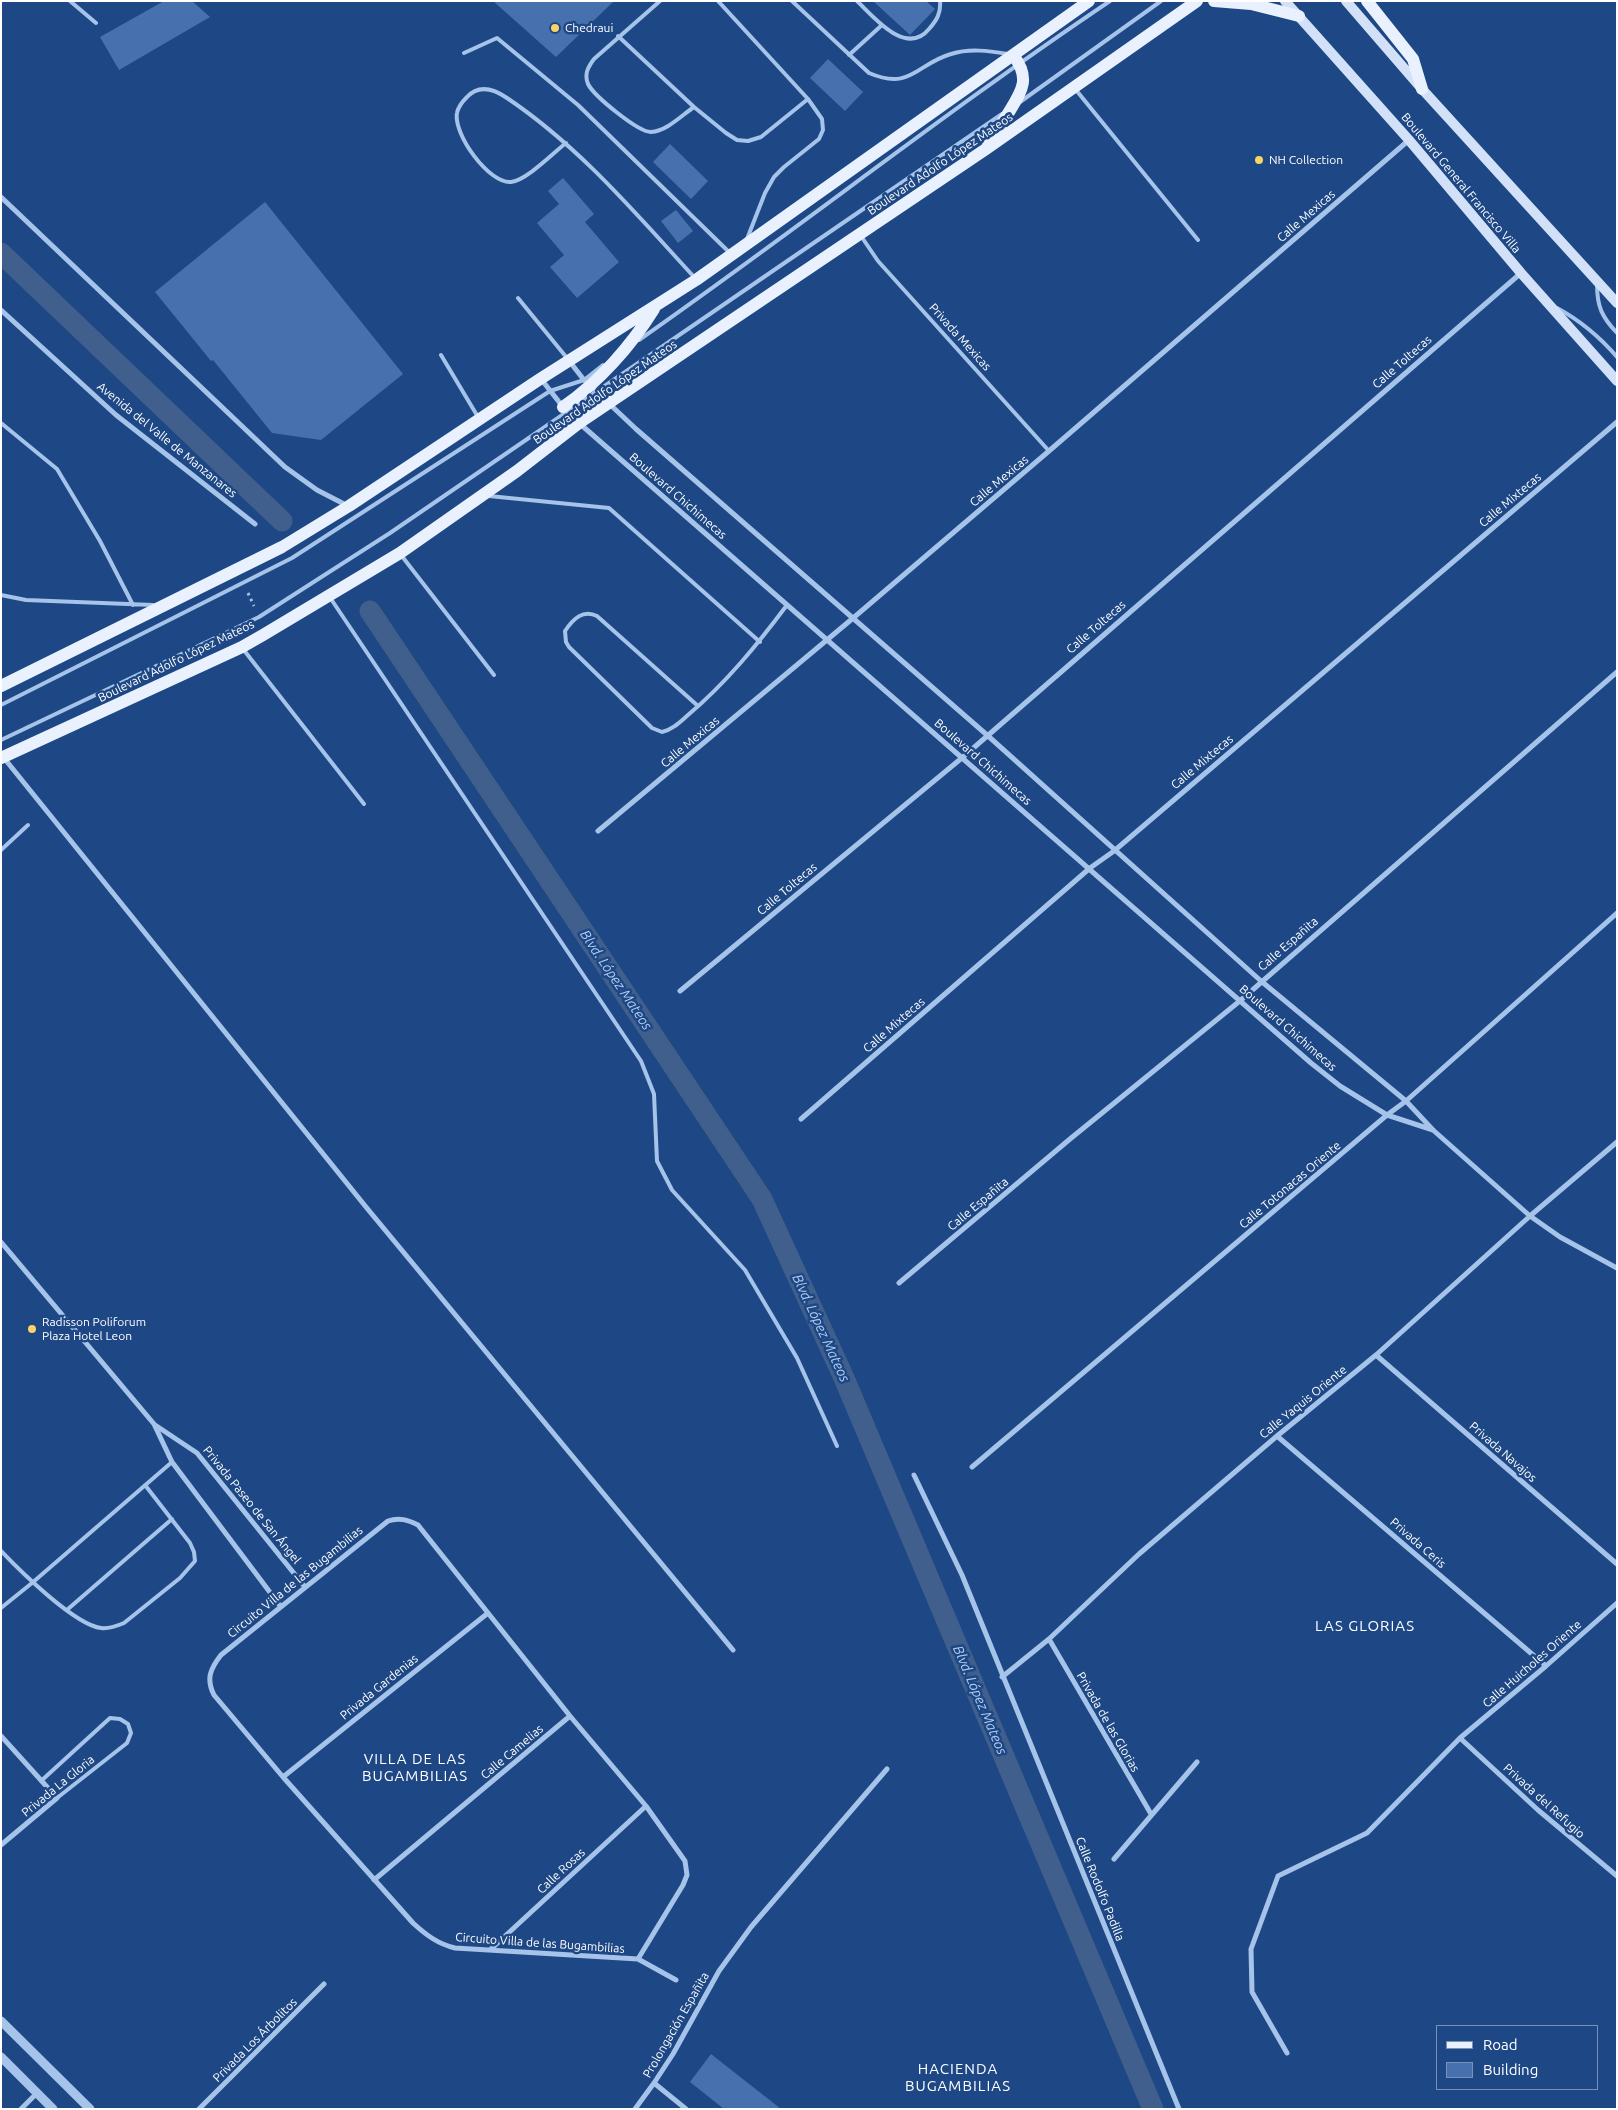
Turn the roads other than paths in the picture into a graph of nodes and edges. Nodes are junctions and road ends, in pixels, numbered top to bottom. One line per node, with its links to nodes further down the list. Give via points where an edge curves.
1 (70, 1): 16 (lane)
2 (660, 1): 18 (lane)
3 (718, 1): 24 (lane)
4 (792, 1): 20 (lane)
5 (856, 1): 17 (lane)
6 (940, 1): 17 (lane, via 937,20 916,39 899,37)
7 (1089, 1): 21 (main road)
8 (1110, 1): 21 (lane)
9 (1161, 1): 26 (lane)
10 (1197, 1): 22 (main road, Boulevard Adolfo López Mateos)
11 (1214, 1): 15 (main road, via 1252,4)
12 (1285, 1): 15 (main road, Boulevard General Francisco Villa)
13 (1346, 1): 23 (main road)
14 (1367, 1): 23 (main road, via 1412,59)
15 (1299, 16): 27 (main road, Boulevard General Francisco Villa)
16 (96, 23)
17 (882, 25): 20 (lane)
18 (618, 36): 25 (lane); 25 (lane, via 588,67 588,84 594,91 647,132 663,128)
19 (464, 53): 34 (lane, via 497,38 578,105)
20 (849, 55): 21 (lane, via 869,73 895,81 950,54 966,50 984,50)
21 (1016, 59): 26 (main road, via 1023,84 1020,97); 33 (main road); 44 (lane, via 742,268)
22 (1074, 88): 29 (main road, Boulevard Adolfo López Mateos); 32 (lane)
23 (1422, 89): 36 (main road)
24 (808, 99): 25 (lane, via 768,132 748,141 736,140); 33 (lane, via 822,120 823,130 819,139 774,178)
25 (694, 107)
26 (1011, 108): 29 (main road); 50 (lane)
27 (1409, 140): 35 (main road, Boulevard General Francisco Villa); 58 (street, Calle Mexicas)
28 (566, 143): 28 (lane, via 517,104 486,88 472,91 457,113 458,128 465,143 498,180 520,180); 37 (lane, via 602,177)
29 (986, 149): 31 (main road, Boulevard Adolfo López Mateos)
30 (1, 197): 60 (street, via 285,467 317,490)
31 (860, 234): 52 (main road, Boulevard Adolfo López Mateos); 58 (lane, Privada Mexicas, via 878,261)
32 (1198, 240)
33 (744, 245): 34 (main road)
34 (731, 255): 37 (main road)
35 (1521, 273): 39 (main road, Boulevard General Francisco Villa); 77 (street, Calle Toltecas)
36 (1596, 279): 40 (main road); 43 (lane, via 1597,302)
37 (696, 280): 41 (main road)
38 (518, 298): 47 (lane)
39 (1548, 303): 46 (lane, via 1585,325); 49 (main road, Boulevard General Francisco Villa)
40 (1617, 303)
41 (656, 304): 44 (main road, via 643,327); 47 (main road)
42 (1, 310): 61 (street, Avenida del Valle de Manzanares, via 116,415)
43 (1617, 333)
44 (623, 350): 50 (main road)
45 (441, 355): 54 (lane)
46 (1617, 357)
47 (570, 362): 48 (main road); 50 (street, Boulevard Chichimecas)
48 (540, 379): 51 (street, Boulevard Chichimecas); 54 (main road)
49 (1617, 381)
50 (590, 386): 51 (lane); 52 (street, Boulevard Chichimecas); 53 (main road)
51 (550, 391): 53 (street, Boulevard Chichimecas); 75 (lane, via 292,558)
52 (608, 404): 57 (main road, Boulevard Adolfo López Mateos); 68 (street, Boulevard Chichimecas)
53 (565, 410): 57 (street, Boulevard Chichimecas); 78 (lane, via 390,533 259,617)
54 (479, 419): 60 (main road)
55 (1617, 422): 87 (street, Calle Mixtecas)
56 (1, 423): 65 (lane, via 57,470)
57 (579, 423): 59 (main road, Boulevard Adolfo López Mateos); 66 (street, Boulevard Chichimecas)
58 (1049, 452): 68 (street, Calle Mexicas)
59 (482, 495): 62 (main road, Boulevard Adolfo López Mateos); 70 (lane, via 609,508)
60 (349, 506): 67 (main road, via 282,547)
61 (255, 524)
62 (400, 553): 64 (main road, Boulevard Adolfo López Mateos); 73 (lane)
63 (1, 595): 65 (lane, via 26,600)
64 (328, 595): 71 (main road, Boulevard Adolfo López Mateos); 105 (lane, via 641,1061 654,1094 657,1161 672,1190 745,1270 797,1358)
65 (133, 605): 67 (lane)
66 (787, 605): 69 (street, Boulevard Chichimecas); 70 (lane)
67 (165, 606): 74 (main road)
68 (852, 619): 69 (street, Calle Mexicas); 77 (street, Boulevard Chichimecas)
69 (826, 640): 79 (street, Boulevard Chichimecas); 83 (street, Calle Mexicas)
70 (760, 642): 76 (lane)
71 (242, 647): 80 (main road, Boulevard Adolfo López Mateos); 81 (lane)
72 (1617, 672): 90 (street, Calle Españita)
73 (494, 675)
74 (1, 686)
75 (1, 705)
76 (698, 706): 76 (lane, via 668,731 657,731 569,647 566,631 580,614 597,616)
77 (987, 736): 79 (street, Calle Toltecas); 87 (street, Boulevard Chichimecas)
78 (1, 740)
79 (962, 756): 88 (street, Boulevard Chichimecas); 91 (street, Calle Toltecas)
80 (2, 758): 121 (street, via 366,1207)
81 (364, 804)
82 (28, 825): 85 (lane)
83 (598, 831)
84 (1, 841): 85 (lane)
85 (6, 846): 86 (lane)
86 (1, 850)
87 (1114, 851): 88 (street, Calle Mixtecas); 90 (street, Boulevard Chichimecas)
88 (1090, 868): 92 (street, Boulevard Chichimecas); 95 (street, Calle Mixtecas)
89 (1617, 913): 93 (street, Calle Totonacas Oriente)
90 (1261, 981): 92 (street, Calle Españita); 93 (street, Boulevard Chichimecas)
91 (680, 991)
92 (1241, 1000): 94 (street, Boulevard Chichimecas, via 1340,1086); 101 (street, Calle Españita)
93 (1406, 1101): 94 (street, Calle Totonacas Oriente); 96 (street, Boulevard Chichimecas)
94 (1387, 1115): 96 (street, Boulevard Chichimecas); 107 (street, Calle Totonacas Oriente)
95 (801, 1119)
96 (1433, 1130): 98 (street, Boulevard Chichimecas)
97 (1617, 1142): 98 (street, Calle Yaquis Oriente)
98 (1530, 1216): 100 (street, Boulevard Chichimecas, via 1560,1237); 102 (street, Calle Yaquis Oriente)
99 (1, 1242): 103 (street, Privada Paseo de San Ángel)
100 (1617, 1268)
101 (899, 1284)
102 (1376, 1355): 104 (street, Calle Yaquis Oriente); 112 (street, Privada Navajos)
103 (154, 1424): 106 (street, Privada Paseo de San Ángel); 114 (street, Privada Paseo de San Ángel, via 197,1453)
104 (1277, 1436): 120 (street, Calle Yaquis Oriente, via 1139,1554); 122 (street, Privada Ceris)
105 (837, 1446)
106 (172, 1462): 109 (lane); 116 (street, Privada Paseo de San Ángel)
107 (972, 1467)
108 (914, 1475): 123 (street, Calle Rodolfo Padilla, via 962,1575)
109 (145, 1485): 110 (lane); 113 (lane)
110 (172, 1519): 118 (lane); 118 (lane, via 194,1552 194,1561 180,1578 124,1623 113,1628 89,1624)
111 (1, 1551): 113 (lane)
112 (1617, 1564)
113 (32, 1584): 117 (lane); 118 (lane)
114 (306, 1587): 116 (street, Circuito Villa de las Bugambilias); 119 (street, Circuito Villa de las Bugambilias, via 396,1518 418,1525 424,1531)
115 (1617, 1603): 122 (street, Calle Huicholes Oriente)
116 (281, 1607): 129 (street, Circuito Villa de las Bugambilias, via 220,1655 209,1674 209,1685)
117 (1, 1608)
118 (68, 1610)
119 (488, 1613): 124 (street, Circuito Villa de las Bugambilias); 129 (street, Privada Gardenias)
120 (1049, 1639): 123 (street, Calle Yaquis Oriente); 133 (street, Privada de las Glorias)
121 (734, 1650)
122 (1546, 1666): 126 (street, Calle Huicholes Oriente)
123 (1002, 1677): 153 (street, Calle Rodolfo Padilla)
124 (570, 1716): 132 (street, Circuito Villa de las Bugambilias); 137 (street, Calle Camelias)
125 (1, 1736): 130 (street)
126 (1460, 1738): 136 (street, Privada del Refugio, via 1538,1810); 143 (street, Calle Huicholes Oriente, via 1367,1833 1278,1876 1251,1949 1252,1992)
127 (1197, 1762): 133 (street)
128 (887, 1769): 145 (street, Prolongación Españita, via 751,1927 719,1971)
129 (283, 1777): 137 (street, Circuito Villa de las Bugambilias)
130 (41, 1781): 131 (street); 131 (lane, Privada La Gloria, via 110,1718 128,1724 131,1733 127,1743)
131 (56, 1798): 134 (street, Privada La Gloria)
132 (646, 1806): 138 (street, Calle Rosas); 139 (street, Circuito Villa de las Bugambilias, via 685,1861 687,1875)
133 (1151, 1814): 135 (street)
134 (1, 1846)
135 (1114, 1858)
136 (1617, 1876)
137 (374, 1880): 138 (street, Circuito Villa de las Bugambilias, via 413,1923 434,1940 455,1948)
138 (490, 1950): 139 (street, Circuito Villa de las Bugambilias)
139 (638, 1960): 140 (street, Circuito Villa de las Bugambilias)
140 (676, 1980)
141 (324, 1984): 150 (street, Privada Los Árbolitos)
142 (1, 2021): 149 (street)
143 (1287, 2053)
144 (1, 2057): 146 (street)
145 (654, 2083): 151 (street, Prolongación Españita); 152 (street)
146 (37, 2093): 147 (street); 148 (street)
147 (21, 2109)
148 (53, 2109)
149 (90, 2109)
150 (199, 2109)
151 (635, 2109)
152 (686, 2109)
153 (1179, 2109)

